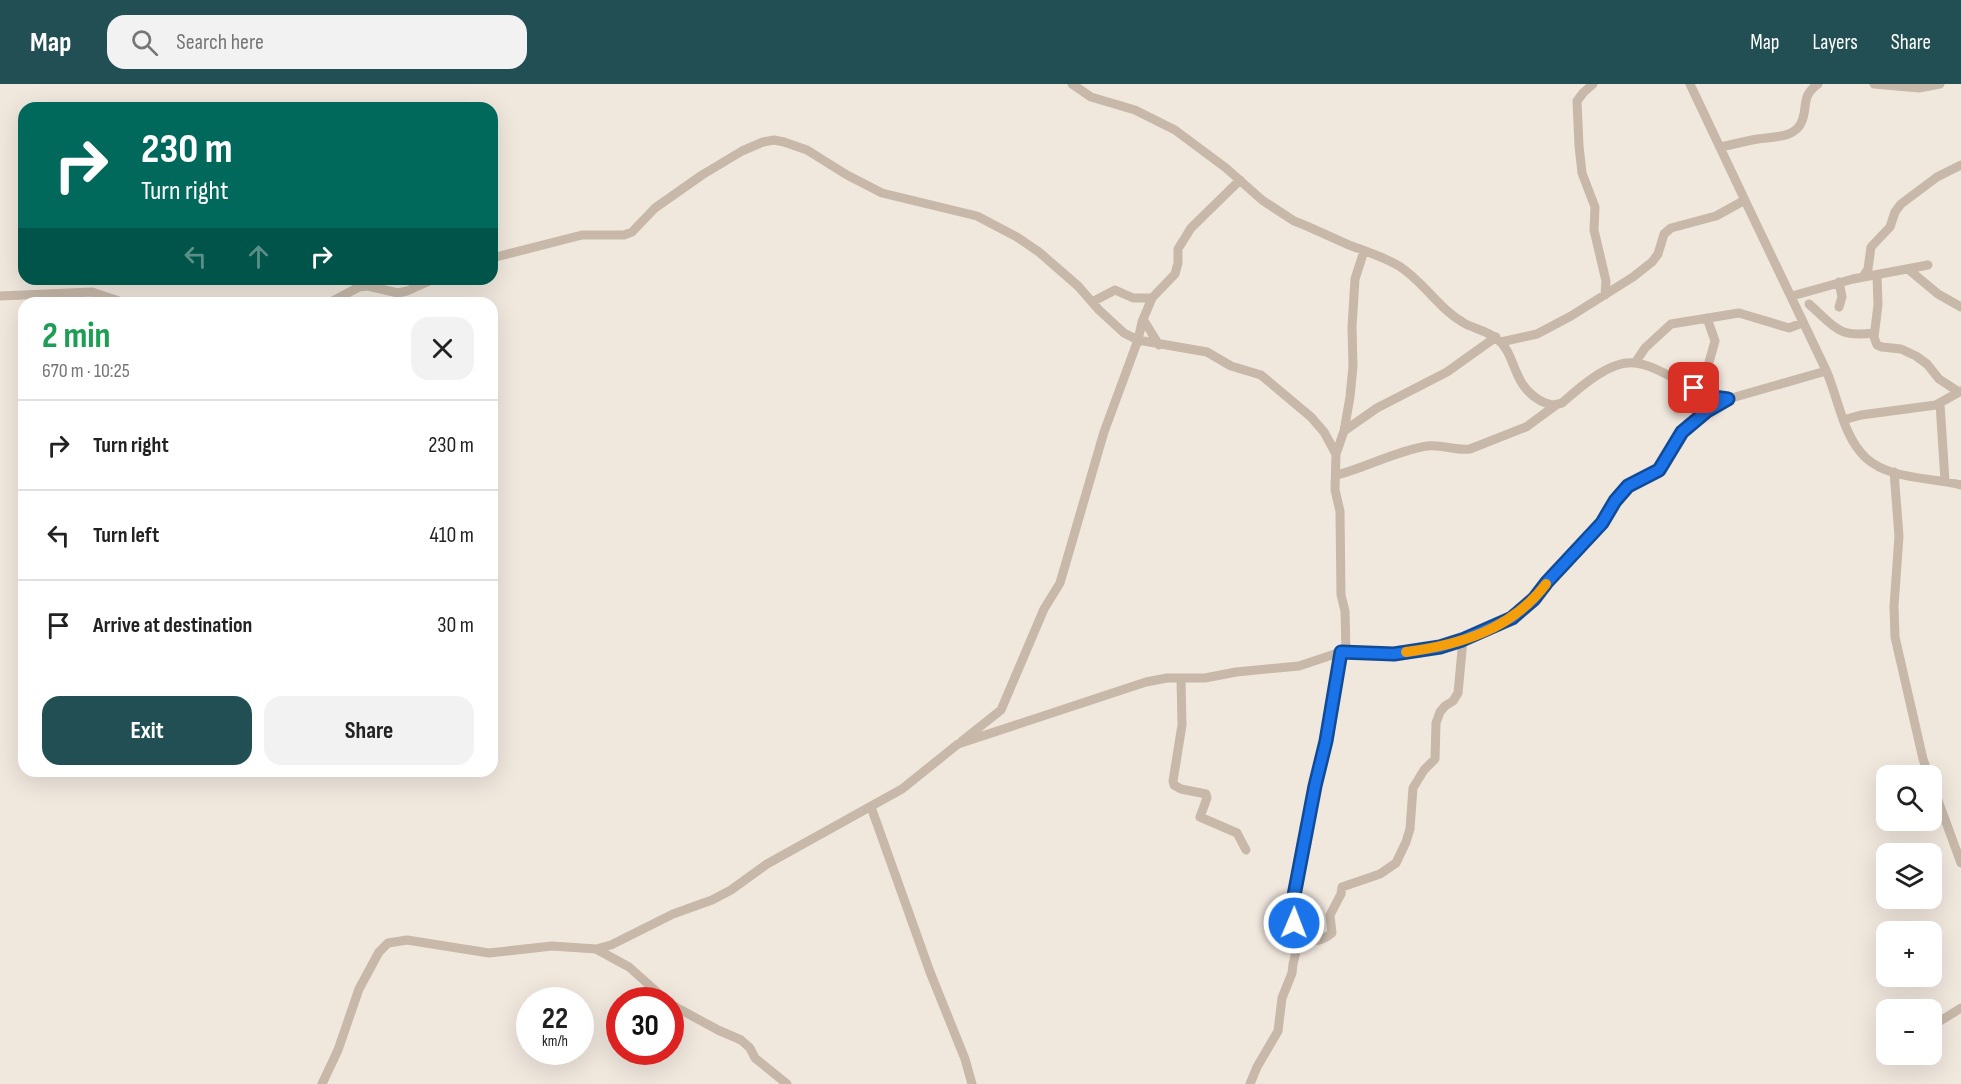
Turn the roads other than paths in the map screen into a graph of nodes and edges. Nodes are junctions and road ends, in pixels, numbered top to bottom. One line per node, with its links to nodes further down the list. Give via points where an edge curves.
1 (1072, 84): 9 (street, via 1091,97 1135,110 1175,130)
2 (1593, 84): 21 (street, via 1577,101 1579,146 1582,173 1595,207 1594,230)
3 (1690, 84): 7 (street)
4 (1818, 84): 7 (street, via 1810,90 1803,119 1792,132)
5 (1874, 84): 6 (street, via 1919,88)
6 (1940, 84)
7 (1720, 147): 10 (street)
8 (1961, 165): 16 (street, via 1937,177 1901,204 1890,227 1871,247)
9 (1240, 180): 11 (street, via 1294,221); 25 (street, via 1191,228 1178,249 1175,274)
10 (1745, 200): 21 (street, via 1716,216 1668,230 1652,262); 22 (street)
11 (1364, 251): 35 (street, via 1398,266 1457,318); 45 (street, via 1355,279 1353,366)
12 (498, 256): 26 (street, via 582,235 632,232 655,208 702,175 742,151 774,140 807,150 882,193 969,213 991,223 1039,252)
13 (1928, 265): 14 (street)
14 (1908, 269): 15 (street); 29 (street)
15 (1877, 275): 16 (street); 33 (street)
16 (1863, 277): 17 (street)
17 (1839, 282): 19 (street); 28 (street)
18 (420, 285): 24 (street, via 398,293 359,287)
19 (1814, 290): 22 (street); 27 (street)
20 (0, 296): 23 (street, via 92,291)
21 (1605, 296): 35 (street, via 1537,334)
22 (1792, 296): 32 (street)
23 (108, 297)
24 (340, 297)
25 (1152, 298): 26 (street, via 1133,298 1116,290); 31 (street)
26 (1092, 302): 34 (street, via 1124,333)
27 (1809, 304): 32 (street); 33 (street, via 1836,330 1857,335)
28 (1839, 307)
29 (1961, 307)
30 (1707, 318): 32 (street, via 1739,313 1790,328); 37 (street, via 1666,327); 40 (street, via 1715,341 1708,366)
31 (1143, 319): 34 (street); 36 (street)
32 (1802, 322): 38 (street)
33 (1874, 333): 39 (street, via 1878,345 1916,356 1939,379)
34 (1138, 340): 36 (street); 54 (street, via 1104,432 1060,583 1044,609 1001,710)
35 (1498, 340): 43 (street, via 1525,389 1543,402); 45 (street, via 1377,408)
36 (1159, 345): 46 (street, via 1207,352 1231,366 1261,375 1311,417)
37 (1635, 363): 40 (street); 43 (street, via 1611,368)
38 (1826, 370): 41 (street); 44 (street)
39 (1960, 392): 42 (street)
40 (1710, 395): 41 (street)
41 (1728, 399): 51 (street, via 1682,432 1659,470 1622,493 1602,523 1526,607 1497,626)
42 (1940, 403): 44 (street); 49 (street)
43 (1556, 405): 48 (street, via 1526,427 1470,449 1428,446)
44 (1843, 420): 47 (street, via 1865,457)
45 (1344, 431): 46 (street)
46 (1336, 454): 48 (street)
47 (1894, 472): 49 (street); 55 (street, via 1899,536 1895,637)
48 (1337, 475): 52 (street)
49 (1945, 481): 50 (street)
50 (1961, 485)
51 (1462, 640): 52 (street, via 1394,654); 60 (street, via 1458,693 1440,712 1435,759 1413,788 1410,829 1396,863 1380,874 1342,887 1330,915 1332,933 1326,938 1319,942)
52 (1344, 652): 53 (street, via 1299,666); 60 (street, via 1292,906)
53 (1181, 679): 54 (street, via 1136,685); 58 (street, via 1182,725 1174,785 1206,794 1200,817 1237,833)
54 (958, 744): 56 (street, via 916,779)
55 (1925, 765)
56 (871, 807): 61 (street, via 767,864 712,900); 68 (street)
57 (1942, 811): 59 (street)
58 (1246, 850)
59 (1961, 863)
60 (1299, 940): 69 (street, via 1282,998 1278,1031)
61 (596, 949): 62 (street, via 629,967); 66 (street, via 552,946 489,953 407,940 388,943 359,989)
62 (651, 987)
63 (1961, 1008): 65 (street)
64 (684, 1012): 67 (street, via 741,1040 755,1059)
65 (1942, 1020)
66 (322, 1084)
67 (787, 1084)
68 (972, 1084)
69 (1250, 1084)

